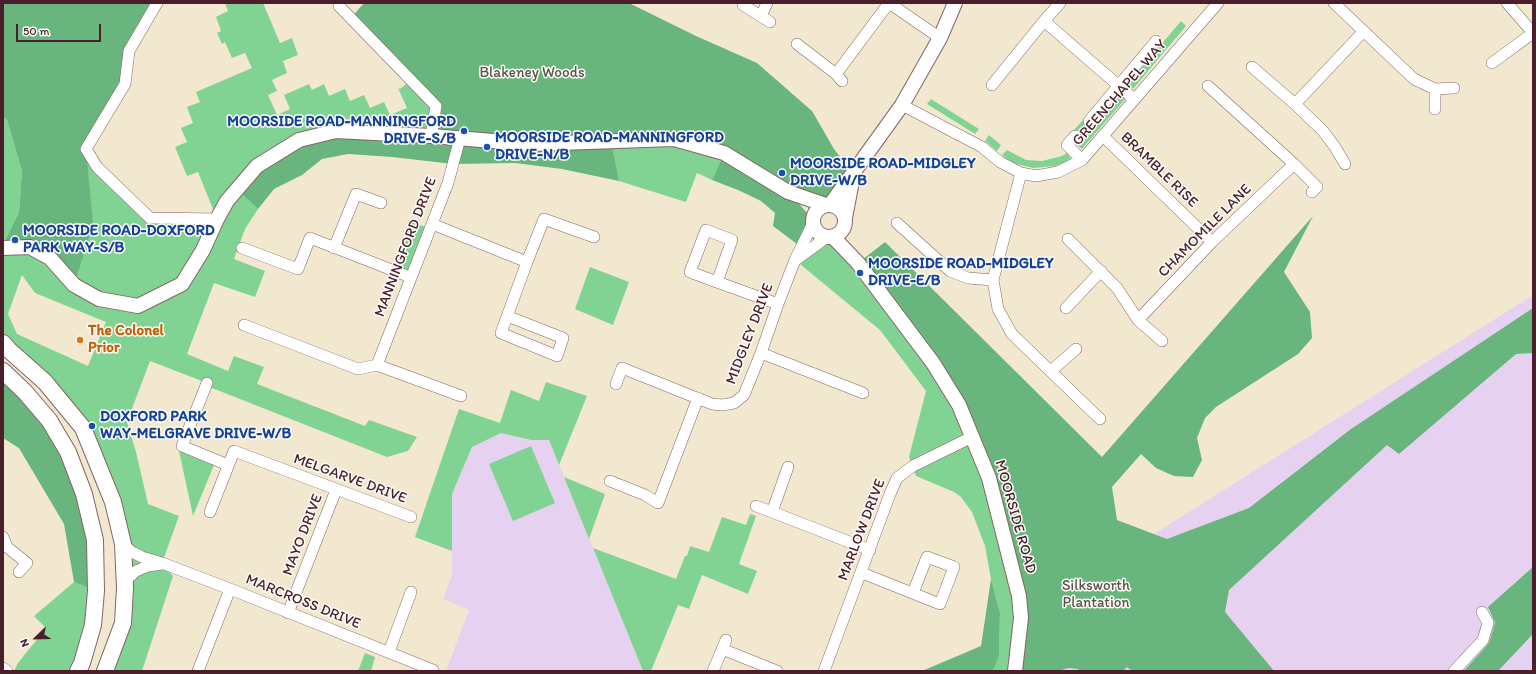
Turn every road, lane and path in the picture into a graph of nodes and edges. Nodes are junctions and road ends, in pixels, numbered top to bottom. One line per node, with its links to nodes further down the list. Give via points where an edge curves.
1 (157, 3): 42 (street, via 129,51 125,84 86,149 97,167 150,218)
2 (767, 3): 10 (street, via 766,19)
3 (889, 3): 14 (street); 16 (street, via 839,77)
4 (955, 3): 14 (street)
5 (1060, 3): 11 (street)
6 (1218, 3): 24 (street, GREENCHAPEL WAY)
7 (1334, 3): 12 (street)
8 (1506, 3): 13 (street)
9 (340, 4): 29 (street, via 436,106)
10 (743, 5)
11 (1044, 21): 19 (street); 20 (street)
12 (1363, 32): 23 (street, via 1414,79); 25 (street)
13 (1533, 33): 17 (street)
14 (940, 38): 26 (street)
15 (1156, 41): 20 (street)
16 (797, 44)
17 (1492, 63)
18 (1252, 66): 25 (street)
19 (992, 85)
20 (1119, 86): 24 (street); 28 (street)
21 (1208, 86): 34 (street)
22 (1454, 88): 23 (street)
23 (1435, 89): 27 (street)
24 (1134, 99): 31 (street, GREENCHAPEL WAY)
25 (1295, 104): 35 (street, via 1322,131)
26 (902, 105): 36 (street, GREENCHAPEL WAY, via 982,147 1000,162); 37 (street)
27 (1435, 109)
28 (1090, 121)
29 (431, 136): 32 (street); 42 (street, via 336,131 299,140 257,166 227,201)
30 (1075, 136): 33 (street, via 1067,145)
31 (1103, 136): 33 (street, GREENCHAPEL WAY); 50 (street, BRAMBLE RISE)
32 (460, 138): 38 (street, via 531,144 674,140 724,153); 46 (street, MANNINGFORD DRIVE, via 448,183)
33 (1082, 160): 36 (street, GREENCHAPEL WAY, via 1058,172 1036,176)
34 (1294, 164): 39 (street, via 1316,187); 50 (street, CHAMOMILE LANE)
35 (1345, 164)
36 (1021, 173): 59 (street)
37 (853, 174): 41 (street); 44 (street)
38 (788, 192): 41 (street); 43 (street)
39 (1312, 192)
40 (381, 203): 53 (street, via 356,194)
41 (828, 205): 43 (street, via 817,210); 44 (street, via 838,207)
42 (217, 220): 51 (street, via 203,250 182,284 138,306 99,299 74,285 50,258 30,247)
43 (813, 221): 48 (street, via 817,232); 54 (street, MIDGLEY DRIVE)
44 (845, 221): 48 (street, via 841,232); 56 (street)
45 (897, 223): 59 (street, via 950,271 968,278)
46 (432, 224): 55 (street); 58 (street, MANNINGFORD DRIVE)
47 (594, 237): 55 (street, via 544,219)
48 (830, 237): 54 (street); 56 (street)
49 (1068, 239): 57 (street)
50 (1212, 242): 64 (street, CHAMOMILE LANE)
51 (3, 248)
52 (242, 248): 53 (street, via 298,269 310,238)
53 (334, 248): 58 (street)
54 (795, 260): 61 (street, MIDGLEY DRIVE)
55 (527, 262): 63 (street)
56 (858, 264): 79 (street, MOORSIDE ROAD, via 933,363 959,405)
57 (1101, 271): 62 (street); 64 (street, via 1117,288)
58 (410, 277): 70 (street, MANNINGFORD DRIVE)
59 (993, 280): 72 (street, via 998,309 1012,334)
60 (717, 282): 60 (street, via 732,240 706,230 690,272); 61 (street)
61 (778, 304): 69 (street, MIDGLEY DRIVE)
62 (1066, 308)
63 (508, 316): 63 (street, via 501,333 557,356 563,338)
64 (1138, 320): 66 (street)
65 (244, 325): 70 (street, via 358,369)
66 (1162, 340)
67 (3, 343): 89 (main road, via 45,382 83,428 113,502)
68 (1076, 349): 72 (street)
69 (760, 353): 75 (street); 77 (street, MIDGLEY DRIVE, via 744,395 734,403 712,404)
70 (376, 366): 76 (street)
71 (3, 371): 104 (main road, via 49,420 68,452 84,494 95,540 96,591 92,625)
72 (1050, 371): 78 (street)
73 (207, 383): 80 (street, via 182,446)
74 (616, 384): 77 (street, MIDGLEY DRIVE, via 622,368)
75 (863, 393)
76 (461, 396)
77 (698, 398): 82 (street, via 658,503)
78 (1100, 419)
79 (972, 437): 90 (street, MARLOW DRIVE, via 913,466 898,478); 110 (street, MOORSIDE ROAD, via 989,478 1019,596 1021,618)
80 (228, 465): 83 (street, MELGARVE DRIVE, via 234,451); 85 (street)
81 (788, 467): 86 (street)
82 (610, 481)
83 (336, 490): 87 (street, MELGARVE DRIVE); 99 (street, MAYO DRIVE)
84 (756, 506): 86 (street)
85 (210, 512)
86 (772, 512): 90 (street)
87 (411, 517)
88 (3, 537): 92 (street, via 7,546 30,560)
89 (123, 544): 91 (street, MARCROSS DRIVE, via 142,557); 94 (main road)
90 (870, 550): 93 (street, MARLOW DRIVE)
91 (162, 563): 94 (street, via 136,571); 95 (street, MARCROSS DRIVE)
92 (19, 572)
93 (862, 573): 97 (street); 109 (street, MARLOW DRIVE)
94 (124, 582): 105 (main road, via 123,623)
95 (230, 589): 99 (street, MARCROSS DRIVE); 106 (street)
96 (411, 592): 100 (street)
97 (913, 593)
98 (1482, 612): 111 (street, via 1488,623 1483,640)
99 (288, 613): 100 (street, MARCROSS DRIVE)
100 (389, 652): 102 (street, MARCROSS DRIVE)
101 (3, 668): 103 (street)
102 (433, 670)
103 (7, 671)
104 (78, 671)
105 (105, 671)
106 (198, 671)
107 (713, 671): 108 (street, via 724,644)
108 (777, 671)
109 (824, 671)
110 (1015, 671)
111 (1454, 671)

